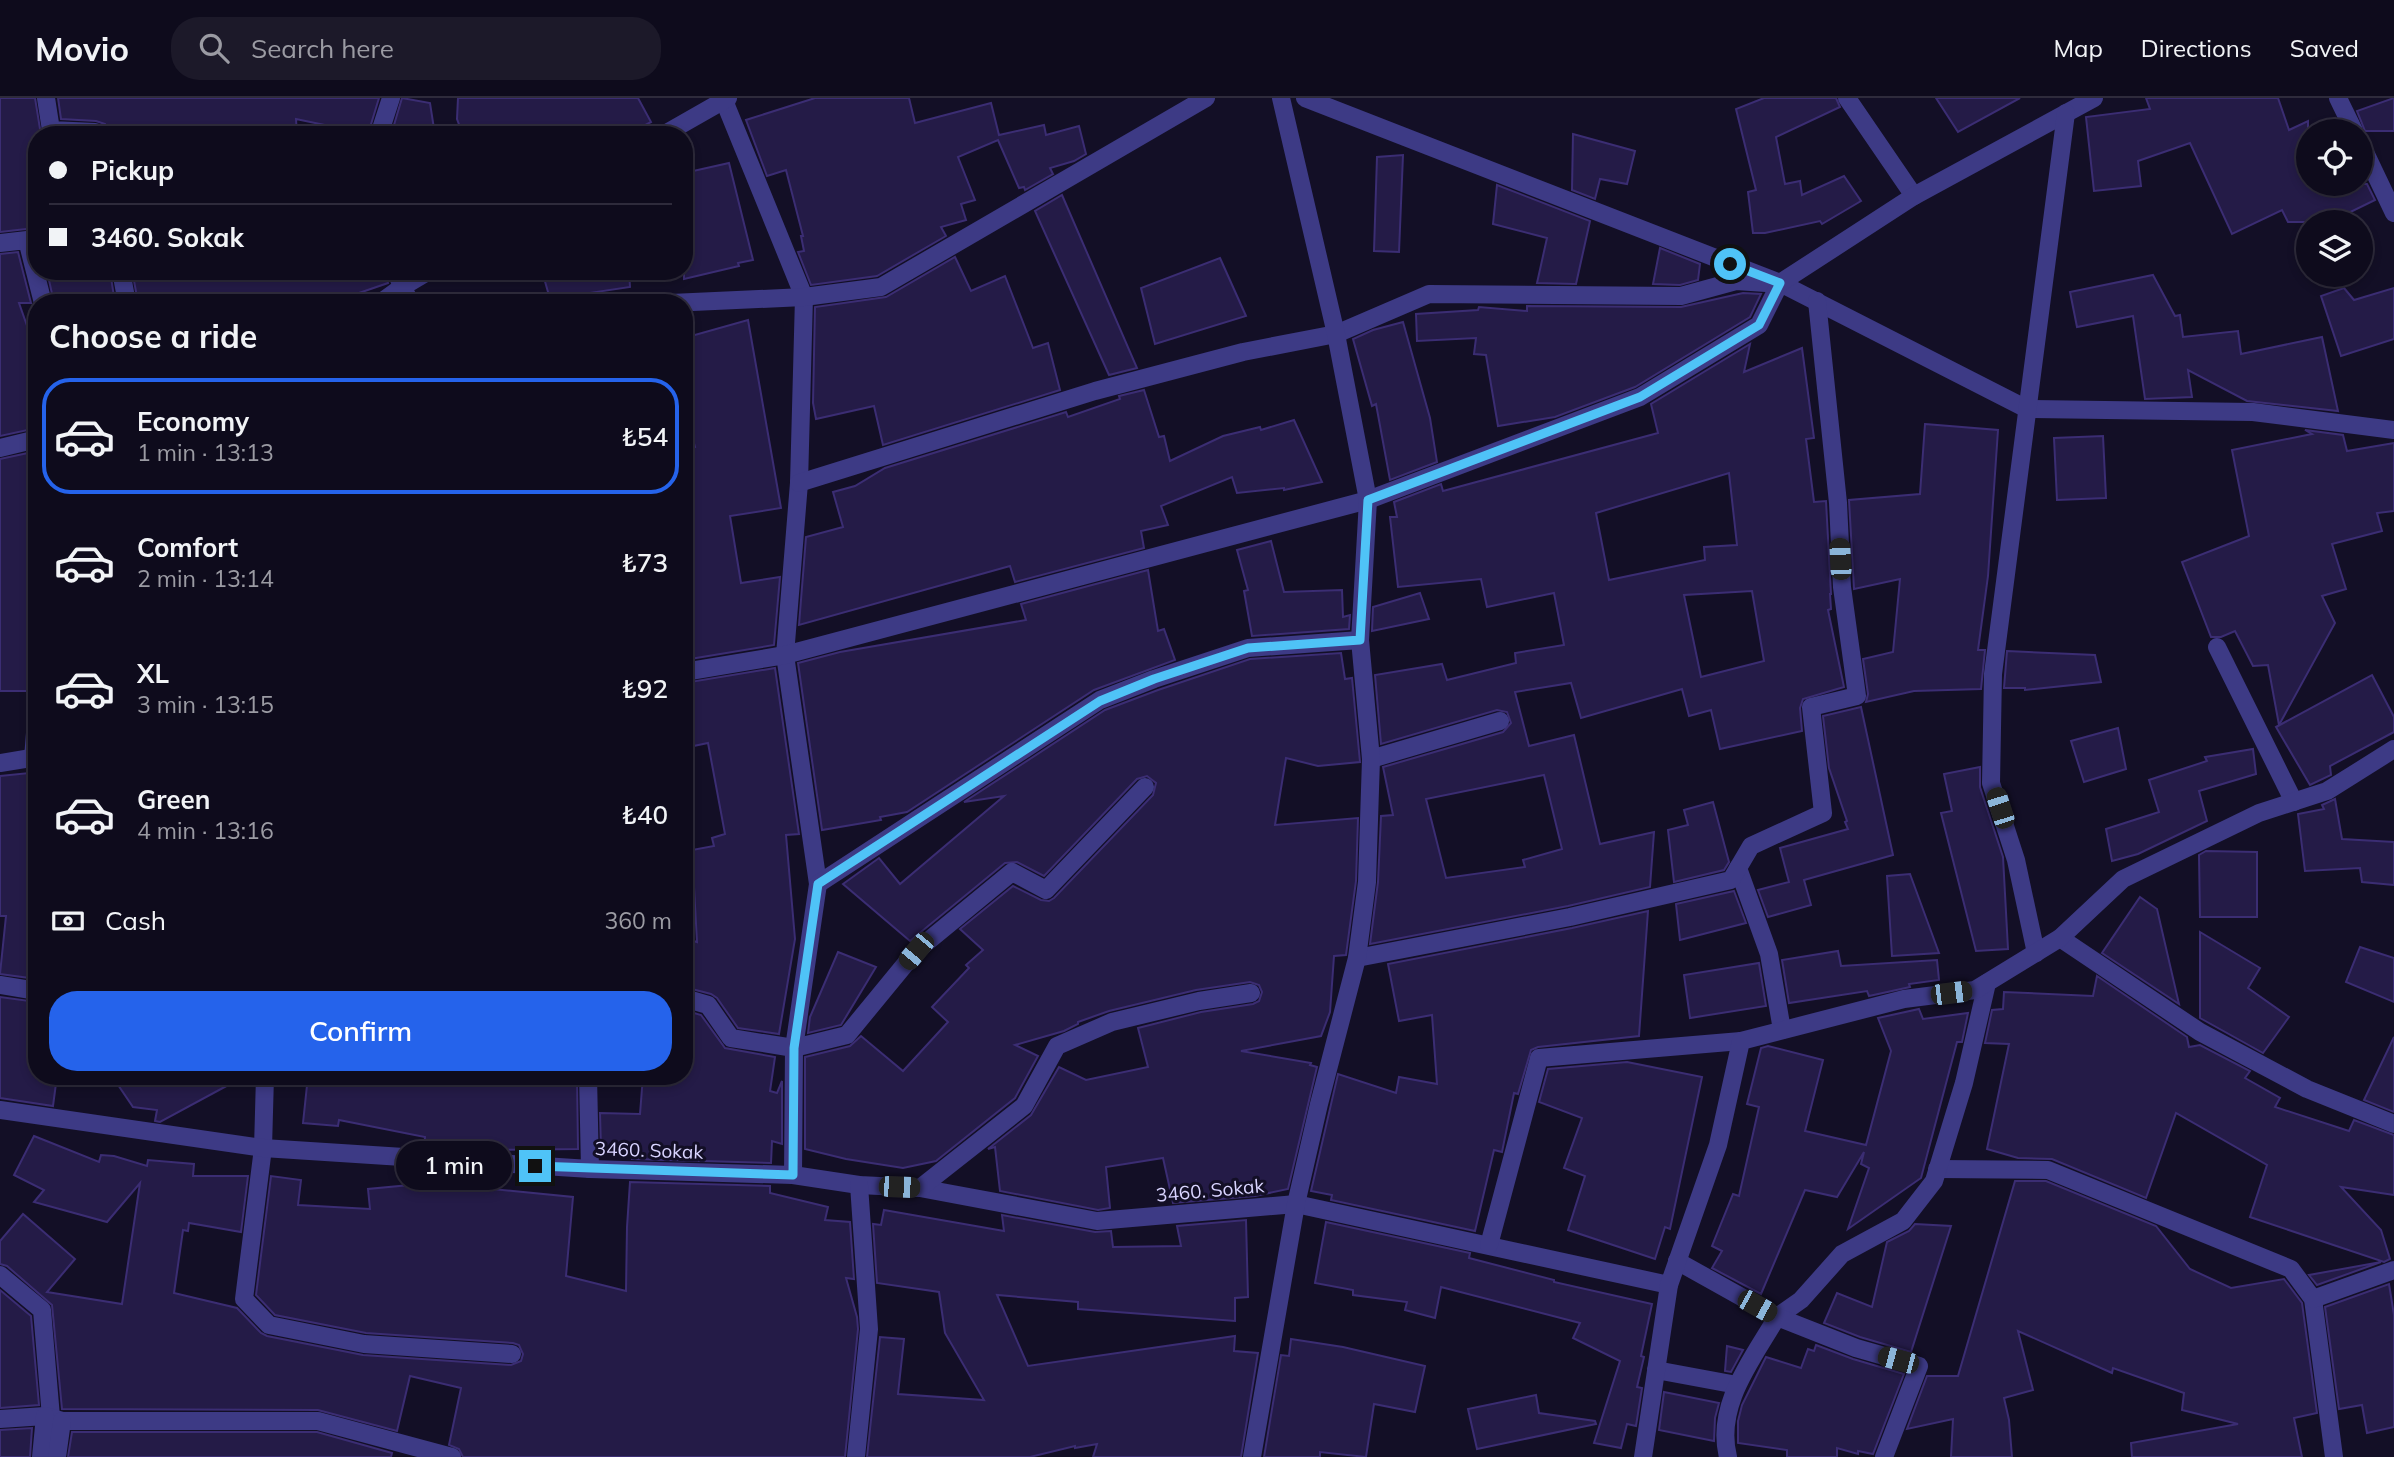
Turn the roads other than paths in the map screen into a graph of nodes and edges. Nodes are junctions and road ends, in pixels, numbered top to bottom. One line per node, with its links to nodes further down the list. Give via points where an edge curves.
1 (46, 98): 12 (street)
2 (391, 98): 13 (street)
3 (1206, 98): 21 (street, via 881,287)
4 (1281, 98): 24 (street)
5 (1305, 98): 20 (street)
6 (1847, 98): 16 (street)
7 (2094, 98): 10 (street)
8 (2338, 98): 11 (street)
9 (723, 99): 14 (street); 21 (street)
10 (2066, 113): 16 (street); 25 (street)
11 (2348, 119)
12 (50, 126)
13 (382, 126)
14 (678, 126)
15 (2373, 169): 17 (street)
16 (1914, 196): 20 (street)
17 (2394, 213)
18 (0, 243): 19 (street, via 27,240)
19 (28, 244)
20 (1780, 283): 23 (street); 24 (street, via 1736,281 1681,296 1429,294); 30 (street, via 1759,325 1640,397)
21 (804, 297): 22 (street); 29 (street)
22 (693, 302)
23 (1817, 302): 25 (street); 42 (street, via 1842,587 1857,696 1811,706 1823,813 1751,846)
24 (1336, 334): 29 (street, via 1243,352 1095,391); 30 (street)
25 (2027, 409): 26 (street, via 2253,412); 45 (street, via 1993,674 1991,783 2016,860)
26 (2394, 430)
27 (28, 441): 28 (street)
28 (0, 448)
29 (799, 483): 33 (street)
30 (1368, 500): 31 (street); 33 (street)
31 (1360, 640): 38 (street); 43 (street, via 1248,648 1100,701)
32 (2217, 647): 41 (street)
33 (786, 655): 34 (street); 43 (street)
34 (693, 670)
35 (1500, 720): 38 (street)
36 (2394, 749): 41 (street, via 2327,791)
37 (28, 758): 39 (street)
38 (1371, 759): 46 (street, via 1367,882)
39 (0, 764)
40 (1145, 787): 54 (street, via 1046,890 1012,872 916,951 847,1035)
41 (2294, 802): 44 (street, via 2259,813 2123,879)
42 (1738, 868): 46 (street, via 1731,880); 52 (street, via 1769,954)
43 (818, 884): 54 (street)
44 (2060, 938): 45 (street); 58 (street, via 2200,1032 2306,1089)
45 (2036, 953): 47 (street)
46 (1357, 958): 65 (street)
47 (1986, 983): 52 (street, via 1975,990 1904,999); 60 (street, via 1964,1083)
48 (0, 985): 49 (street)
49 (28, 990)
50 (1251, 993): 64 (street, via 1112,1023 1057,1046 1024,1106)
51 (693, 1001): 54 (street, via 708,1005 731,1038)
52 (1782, 1030): 53 (street)
53 (1741, 1041): 66 (street, via 1539,1058); 67 (street, via 1718,1145)
54 (794, 1048): 62 (street)
55 (265, 1085): 59 (street)
56 (588, 1085): 61 (street)
57 (0, 1110): 59 (street, 3460. Sokak)
58 (2394, 1124)
59 (263, 1149): 61 (street, 3460. Sokak); 73 (street, via 244,1299 269,1325 364,1343)
60 (1937, 1168): 71 (street, via 2048,1170 2291,1269); 72 (street, via 1934,1181 1903,1222 1842,1254 1801,1300)
61 (590, 1169): 62 (street, 3460. Sokak)
62 (793, 1175): 63 (street, 3460. Sokak)
63 (859, 1185): 64 (street, 3460. Sokak); 81 (street, via 869,1329)
64 (920, 1188): 65 (street, 3460. Sokak, via 1097,1221)
65 (1296, 1204): 66 (street, 3460. Sokak); 82 (street)
66 (1489, 1245): 70 (street, 3460. Sokak)
67 (1677, 1261): 70 (street); 72 (street)
68 (2394, 1270): 71 (street)
69 (0, 1275): 76 (street, via 41,1310)
70 (1669, 1284): 74 (street)
71 (2313, 1298): 86 (street)
72 (1777, 1317): 75 (street); 85 (street, via 1856,1348 1919,1366)
73 (512, 1354)
74 (1656, 1370): 75 (street); 83 (street)
75 (1737, 1385): 84 (street, via 1724,1439)
76 (53, 1418): 77 (street); 78 (street); 79 (street); 80 (street, via 318,1421)
77 (0, 1419)
78 (41, 1457)
79 (57, 1457)
80 (452, 1457)
81 (856, 1457)
82 (1252, 1457)
83 (1643, 1457)
84 (1728, 1457)
85 (1884, 1457)
86 (2334, 1457)

